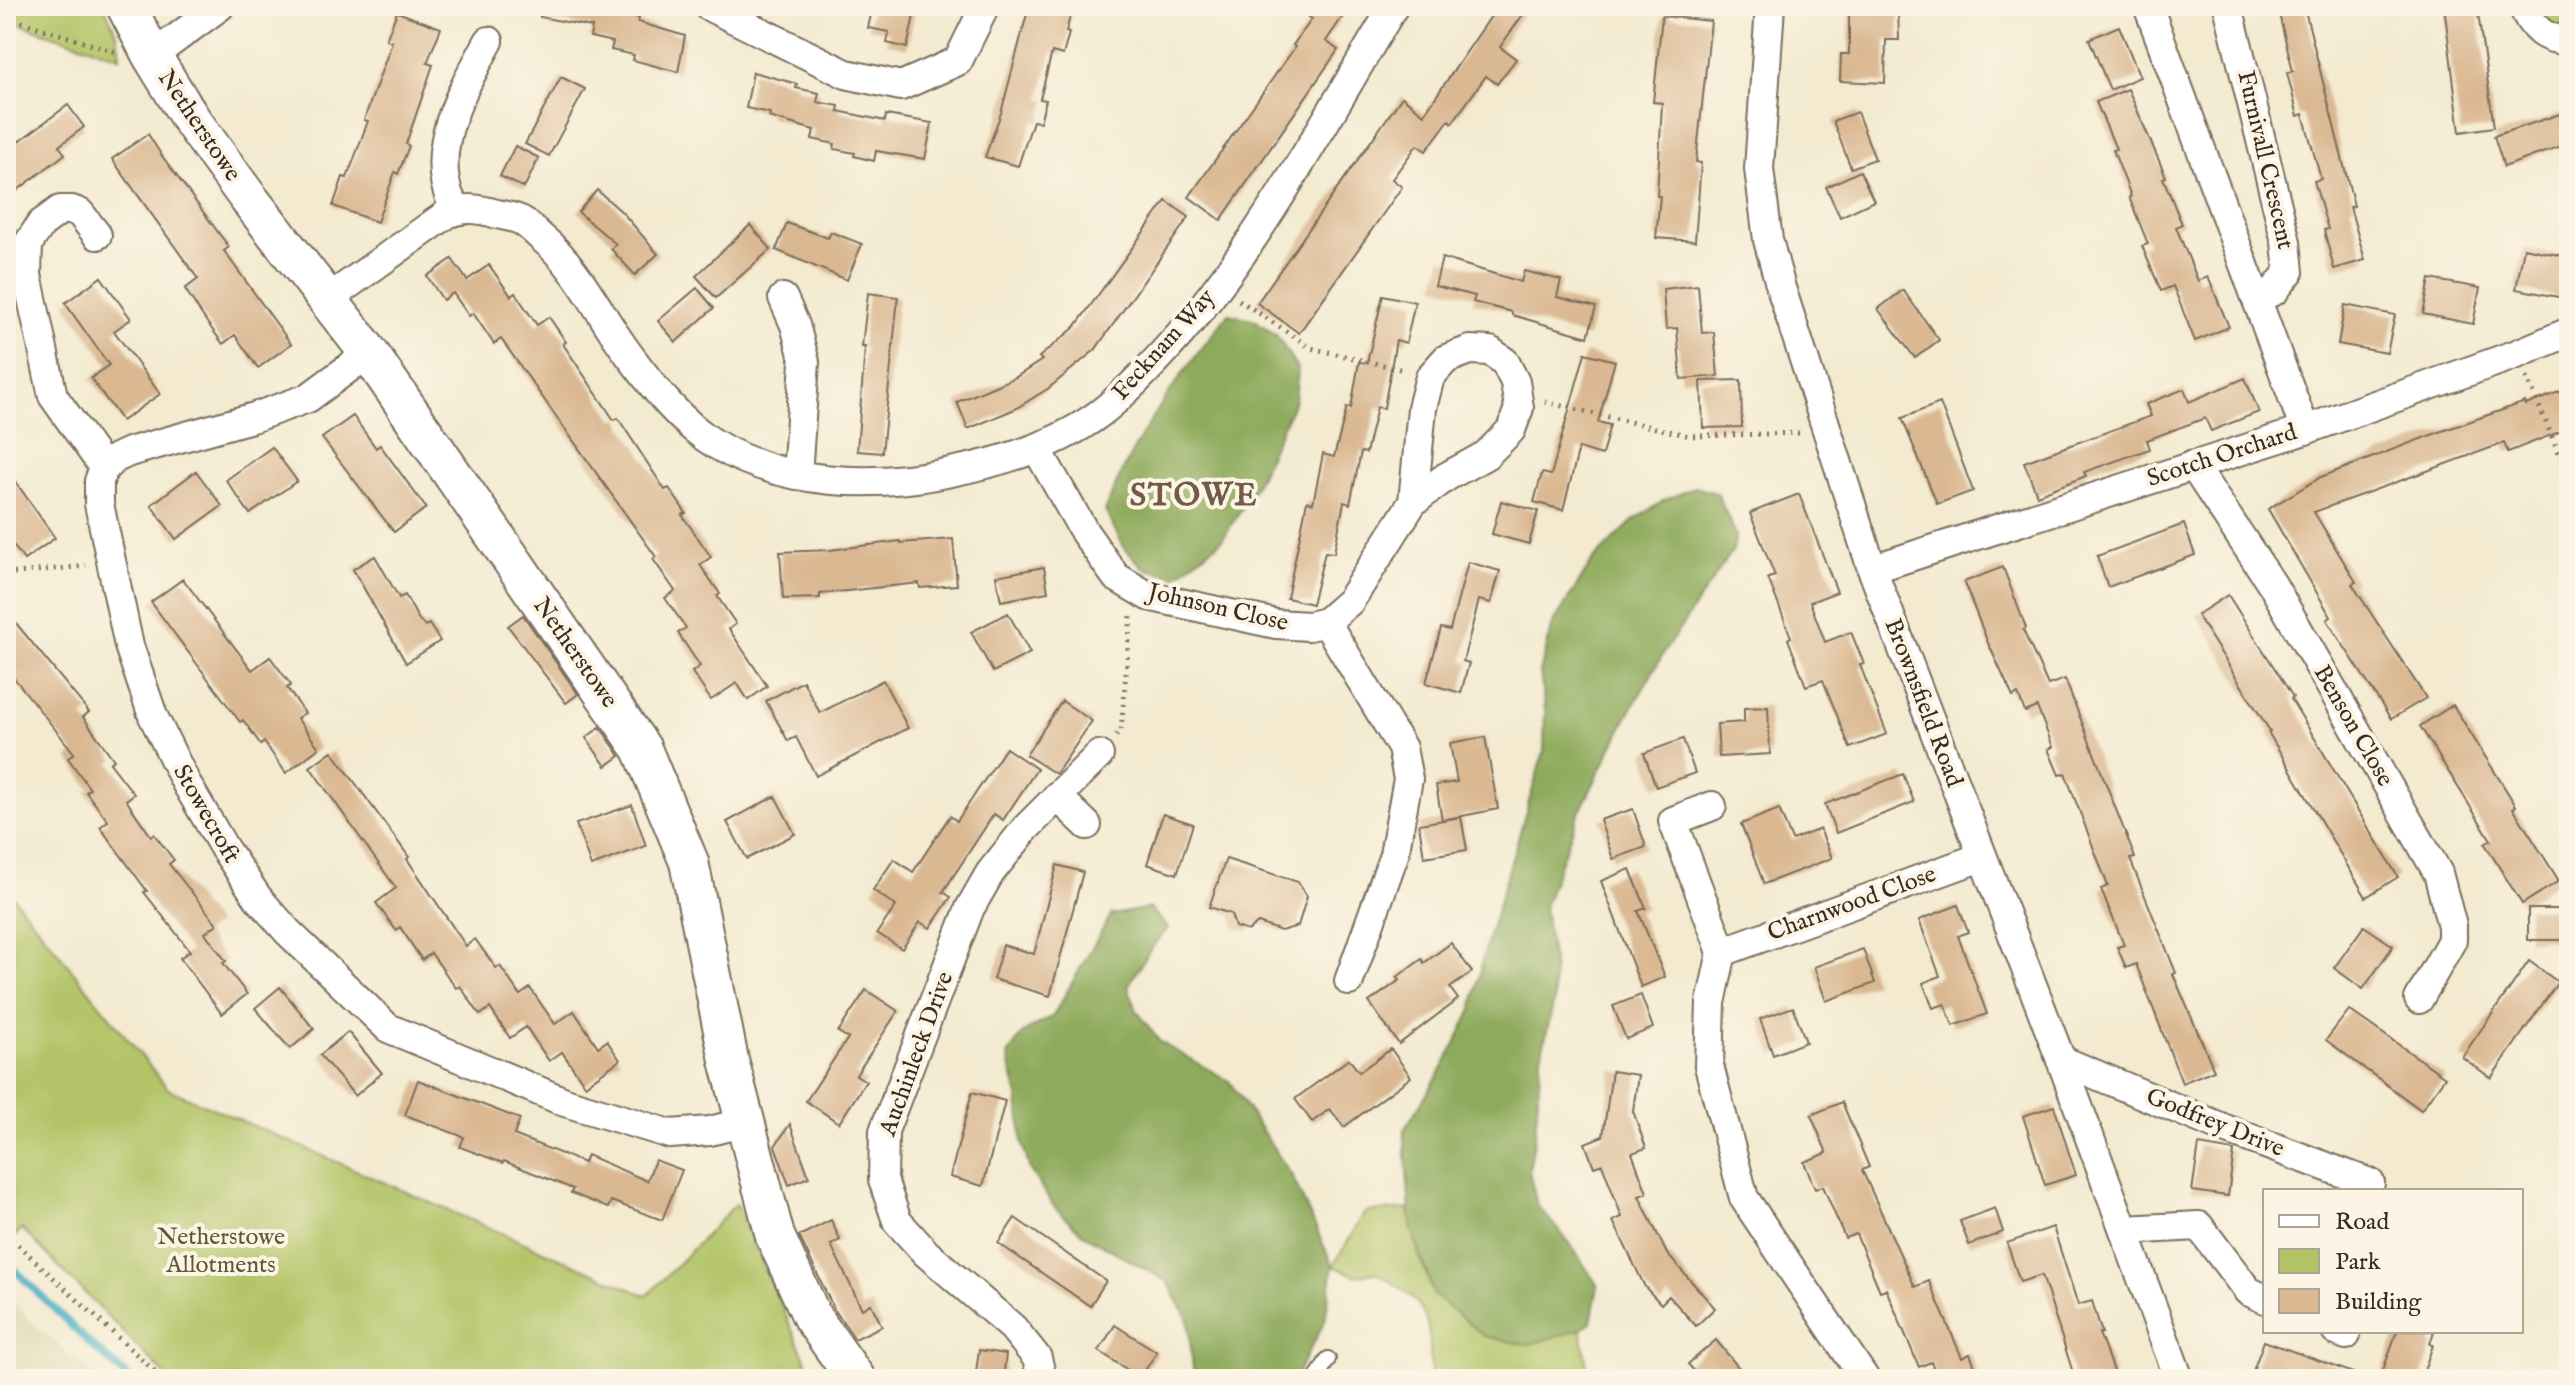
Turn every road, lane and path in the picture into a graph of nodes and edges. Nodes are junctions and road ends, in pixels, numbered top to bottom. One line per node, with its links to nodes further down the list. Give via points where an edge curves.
1 (126, 6): 13 (street, Netherstowe)
2 (220, 6): 13 (street)
3 (708, 6): 4 (street, via 846,74 901,86 958,61)
4 (985, 6)
5 (1394, 6): 16 (street, Fecknam Way)
6 (1770, 6): 26 (street, Brownsfield Road, via 1759,169 1768,240)
7 (2148, 6): 18 (street, Furnivall Crescent)
8 (2228, 6): 18 (street, Furnivall Crescent, via 2289,272 2274,291)
9 (2523, 6): 11 (street, via 2535,30 2557,40)
10 (6, 17): 13 (path)
11 (2569, 39)
12 (487, 40): 14 (street, via 448,128 442,166 445,192)
13 (155, 61): 19 (street, Netherstowe, via 190,118)
14 (456, 210): 19 (street); 31 (street, Fecknam Way, via 477,208 522,221 560,253 668,404 713,443 753,463)
15 (97, 235): 30 (street, via 80,213 60,210 41,224 28,244 27,275 53,396)
16 (1218, 286): 23 (path, via 1311,348); 27 (street, Fecknam Way, via 1163,354 1114,402)
17 (783, 298): 31 (street, via 805,362)
18 (2256, 298): 25 (street, Furnivall Crescent)
19 (328, 299): 21 (street, Netherstowe)
20 (2569, 332): 22 (street, Scotch Orchard)
21 (369, 353): 30 (street, via 308,398 129,452); 47 (street, Netherstowe, via 642,749 689,862)
22 (2517, 354): 25 (street, Scotch Orchard); 29 (path)
23 (1430, 377): 24 (street, via 1446,359 1470,350 1490,351 1505,362); 32 (street)
24 (1517, 396): 26 (path, via 1690,436); 32 (street, via 1519,408 1503,439)
25 (2305, 430): 28 (street, Scotch Orchard)
26 (1828, 432): 34 (street, Brownsfield Road)
27 (1037, 449): 31 (street, Fecknam Way, via 912,480); 36 (street, Johnson Close, via 1085,533 1116,577)
28 (2193, 465): 34 (street, Scotch Orchard); 45 (street, Benson Close, via 2272,584 2438,873 2452,940)
29 (2569, 467)
30 (104, 468): 33 (street, Stowecroft, via 99,504)
31 (797, 475)
32 (1413, 502): 37 (street, via 1350,601)
33 (111, 563): 35 (path); 47 (street, Stowecroft, via 129,646 153,716 224,848 288,932 388,1028 565,1102 670,1134)
34 (1872, 569): 42 (street, Brownsfield Road)
35 (6, 574)
36 (1133, 587): 37 (street, Johnson Close, via 1148,596 1276,624); 38 (path, via 1121,730)
37 (1326, 622): 44 (street, via 1402,748 1408,779 1394,855)
38 (1099, 755): 39 (street, Auchinleck Drive)
39 (1057, 796): 41 (street); 55 (street, Auchinleck Drive, via 990,873 970,908 884,1131 883,1180 897,1221 1013,1328 1037,1358)
40 (1712, 806): 43 (street, via 1673,821)
41 (1087, 825)
42 (1981, 857): 43 (street, Charnwood Close); 46 (street, Brownsfield Road)
43 (1722, 952): 57 (street, via 1711,1003 1709,1066 1744,1198)
44 (1349, 981)
45 (2419, 999)
46 (2061, 1060): 48 (street, Godfrey Drive); 49 (street, Brownsfield Road)
47 (745, 1122): 54 (street, Netherstowe, via 775,1236 812,1317)
48 (2370, 1183)
49 (2124, 1230): 51 (street, via 2199,1226 2248,1291); 58 (street, Brownsfield Road)
50 (6, 1234): 53 (path)
51 (2263, 1298)
52 (1328, 1359): 56 (lane)
53 (163, 1379)
54 (856, 1379)
55 (1042, 1379)
56 (1316, 1379)
57 (1865, 1379)
58 (2179, 1379)

